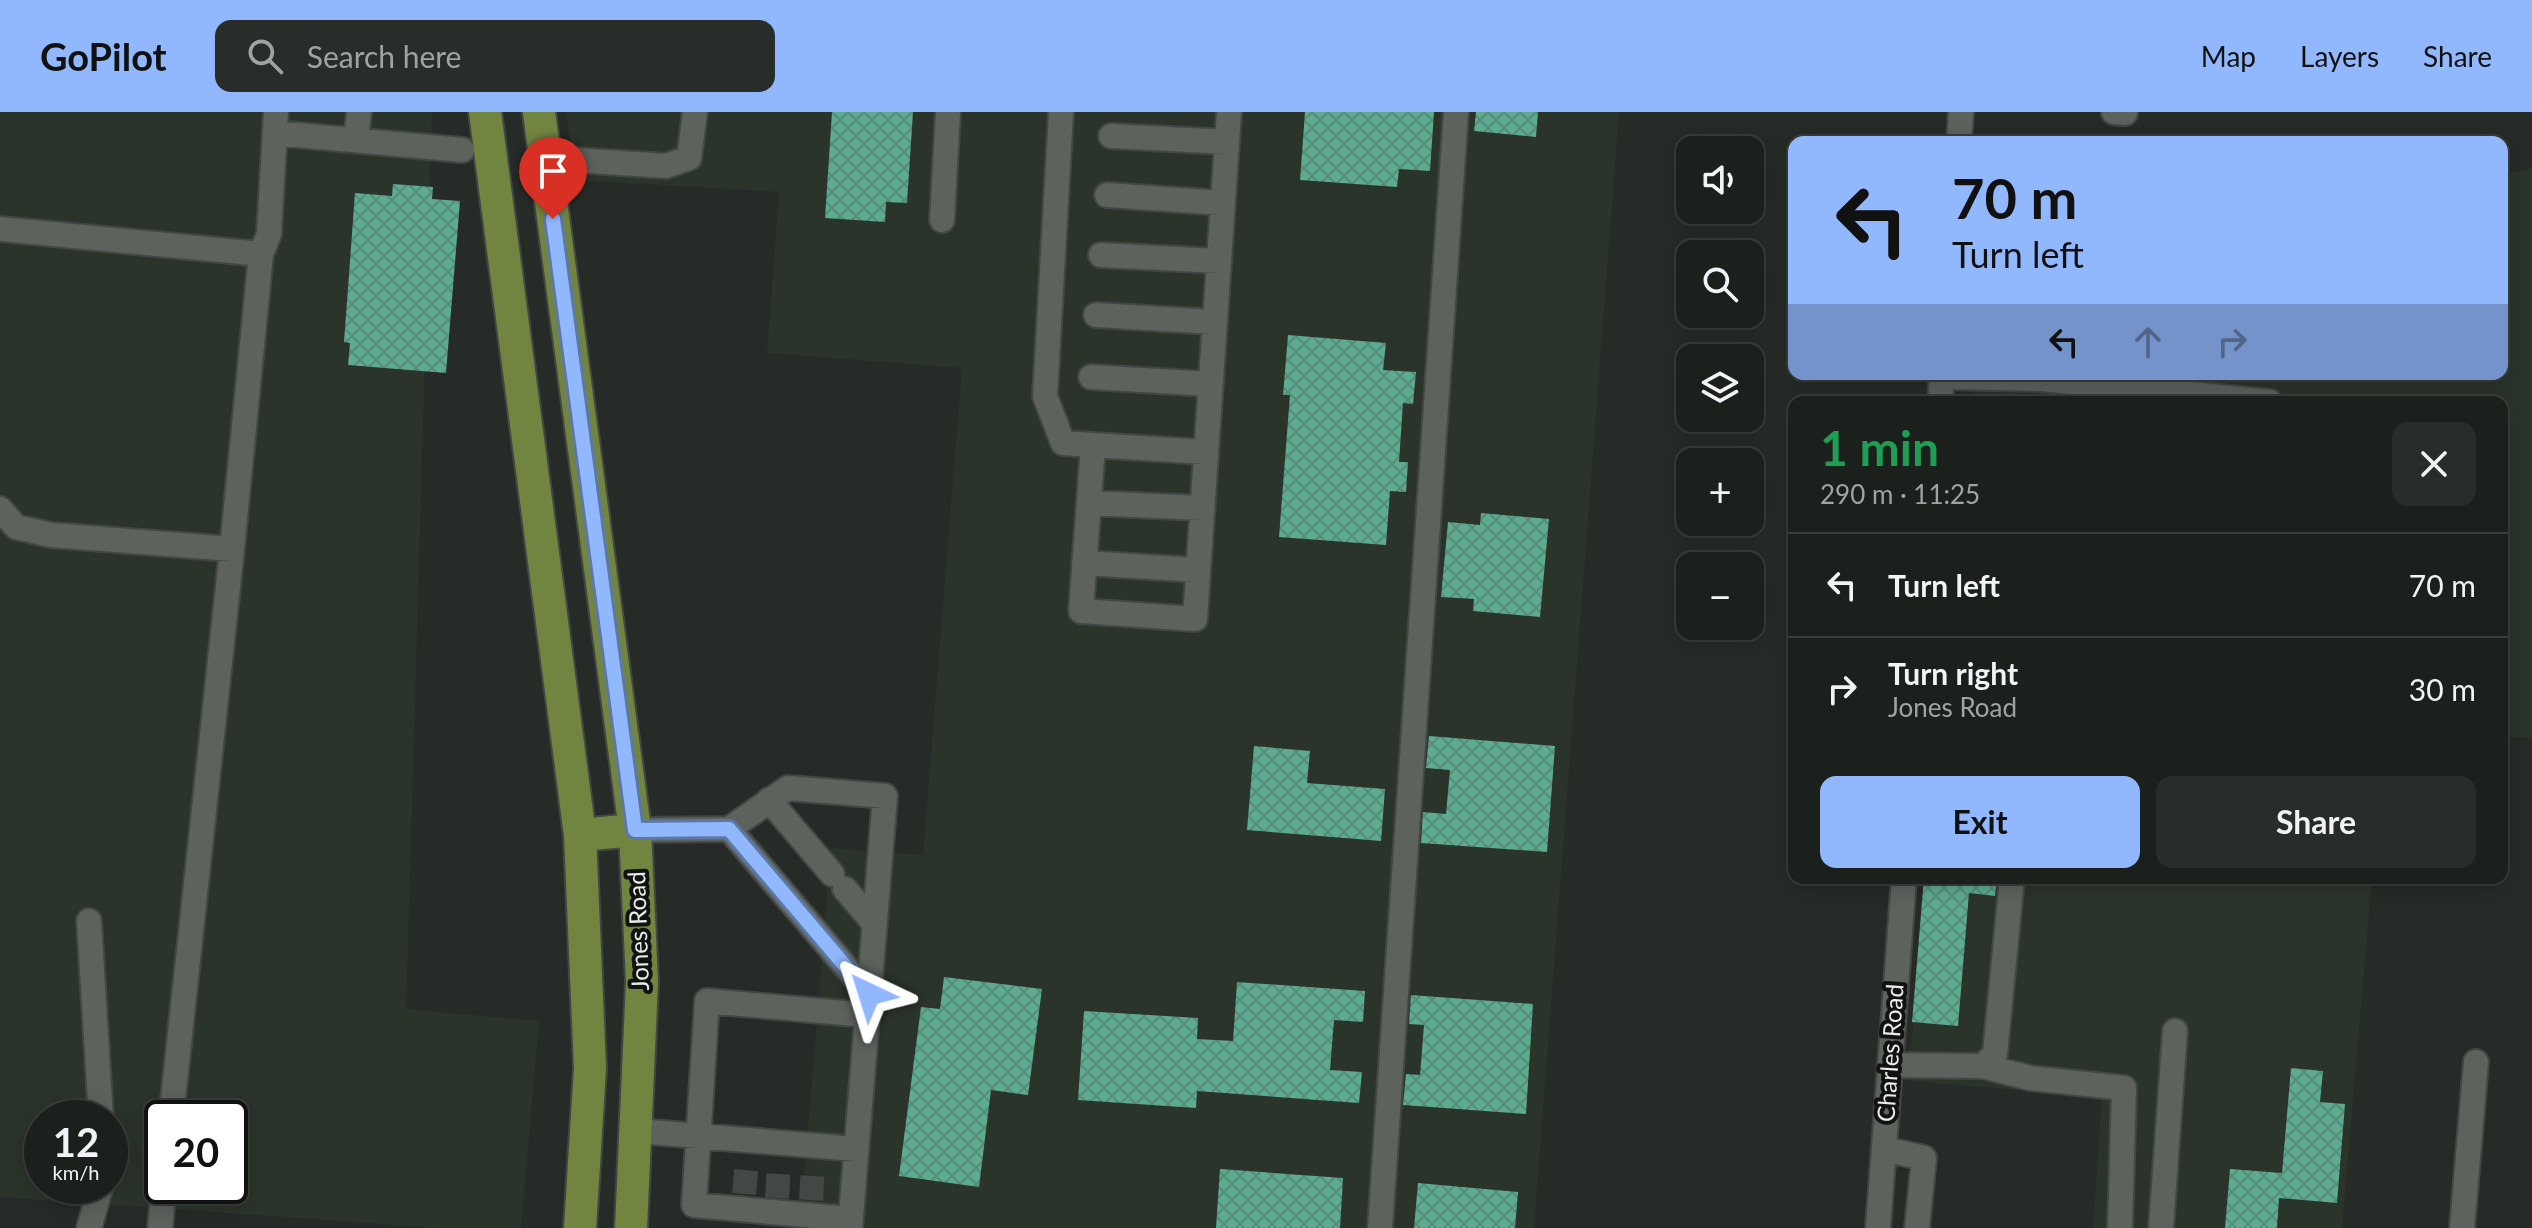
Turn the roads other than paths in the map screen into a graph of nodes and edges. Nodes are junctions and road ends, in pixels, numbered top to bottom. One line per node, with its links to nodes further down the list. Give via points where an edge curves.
1 (359, 112): 15 (street)
2 (485, 112): 43 (main road)
3 (539, 112): 18 (main road, Jones Road)
4 (695, 112): 18 (street, via 689,158 666,166)
5 (948, 112): 21 (street)
6 (1061, 112): 32 (street, via 1045,396 1063,443)
7 (1229, 112): 16 (street)
8 (1456, 112): 66 (street)
9 (1961, 112): 14 (street)
10 (2114, 112): 11 (street)
11 (2125, 113)
12 (275, 122): 15 (street); 23 (street, via 269,234)
13 (1111, 136): 16 (street)
14 (1959, 136)
15 (356, 140): 17 (street)
16 (1227, 142): 20 (street)
17 (462, 150)
18 (545, 158): 42 (main road, Jones Road)
19 (1107, 195): 20 (street)
20 (1223, 203): 25 (street)
21 (942, 220)
22 (0, 229): 23 (street)
23 (261, 254): 37 (street)
24 (1101, 255): 25 (street)
25 (1219, 261): 27 (street)
26 (1096, 315): 27 (street)
27 (1214, 322): 30 (street)
28 (1091, 377): 30 (street)
29 (2052, 380): 31 (street)
30 (1210, 384): 33 (street)
31 (2211, 396)
32 (1093, 445): 33 (street); 34 (street)
33 (1205, 452): 35 (street)
34 (1089, 503): 35 (street); 38 (street)
35 (1202, 508): 39 (street)
36 (0, 509): 37 (street, via 16,527 51,535)
37 (232, 549): 54 (street)
38 (1084, 563): 39 (street); 39 (street, via 1081,611 1195,619)
39 (1198, 570)
40 (769, 800): 41 (street); 47 (street); 47 (street, via 788,788 885,796)
41 (729, 829): 42 (street); 48 (street)
42 (635, 830): 43 (main road); 55 (main road, Jones Road, via 642,982)
43 (580, 835): 64 (main road, via 590,1068)
44 (1904, 884): 51 (street, Charles Road)
45 (2011, 884): 52 (street, via 1995,1054)
46 (89, 921): 53 (street)
47 (874, 923): 48 (street)
48 (868, 1005): 56 (street, via 707,1001); 57 (street)
49 (2175, 1031): 70 (street)
50 (2476, 1062): 71 (street)
51 (1890, 1065): 52 (street); 58 (street, Charles Road)
52 (1983, 1066): 69 (street, via 2030,1078 2124,1088)
53 (100, 1100)
54 (173, 1100)
55 (638, 1131): 56 (street); 65 (main road, Jones Road)
56 (698, 1136): 57 (street, via 748,1150 814,1156); 61 (street, via 694,1205 744,1202 810,1208)
57 (856, 1149): 61 (street)
58 (1884, 1149): 67 (street, Charles Road); 68 (street, via 1924,1158)
59 (96, 1204): 62 (street)
60 (162, 1204): 63 (street)
61 (850, 1223)
62 (89, 1228)
63 (160, 1228)
64 (580, 1228)
65 (631, 1228)
66 (1380, 1228)
67 (1878, 1228)
68 (1917, 1228)
69 (2120, 1228)
70 (2161, 1228)
71 (2462, 1228)

